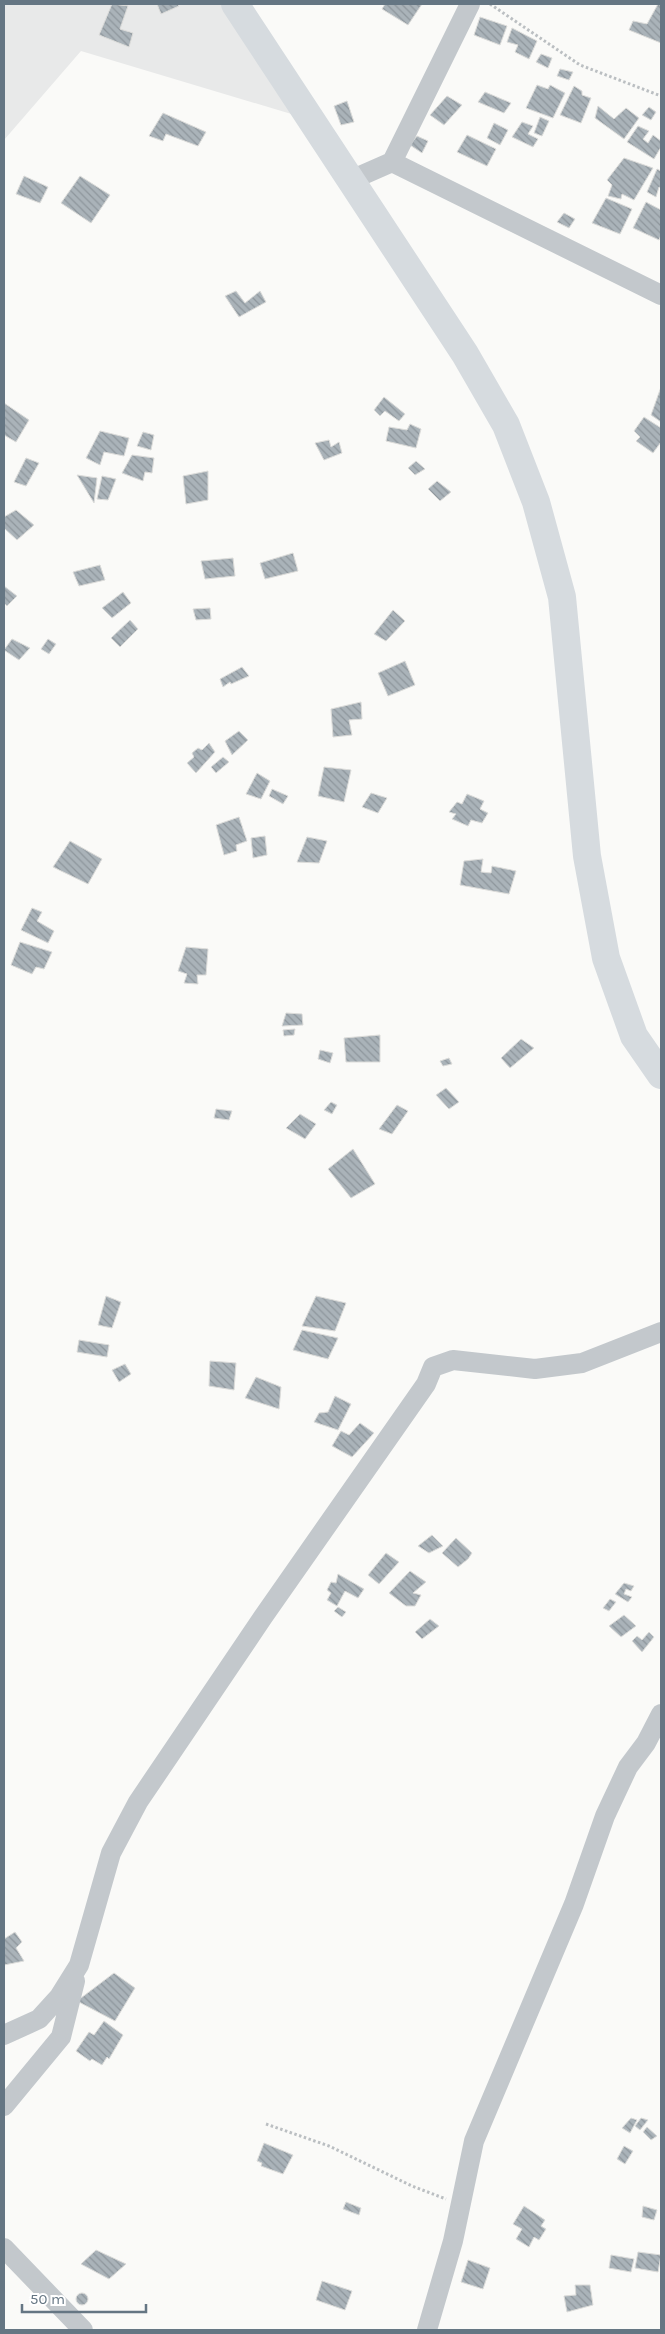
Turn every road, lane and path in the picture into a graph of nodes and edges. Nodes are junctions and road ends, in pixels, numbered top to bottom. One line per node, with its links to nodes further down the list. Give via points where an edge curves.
1 (235, 4): 6 (highway)
2 (470, 4): 5 (street)
3 (490, 4): 4 (path, via 580,65)
4 (661, 96)
5 (392, 162): 6 (street); 7 (street)
6 (351, 180): 8 (highway, via 465,354 501,417 536,502 562,597 587,856 606,958 634,1036)
7 (661, 295)
8 (661, 1075)
9 (661, 1332): 11 (street, via 582,1363 535,1369 453,1360 433,1367 421,1392 138,1802 111,1854)
10 (661, 1714): 15 (street, via 646,1743 628,1767 604,1816 570,1914 474,2141)
11 (79, 1965): 12 (street, via 59,1997 39,2019); 13 (street, via 60,2037)
12 (4, 2036)
13 (4, 2106)
14 (266, 2124): 15 (path, via 329,2146 412,2186)
15 (461, 2204): 18 (street)
16 (4, 2248): 17 (street)
17 (83, 2330)
18 (427, 2330)

